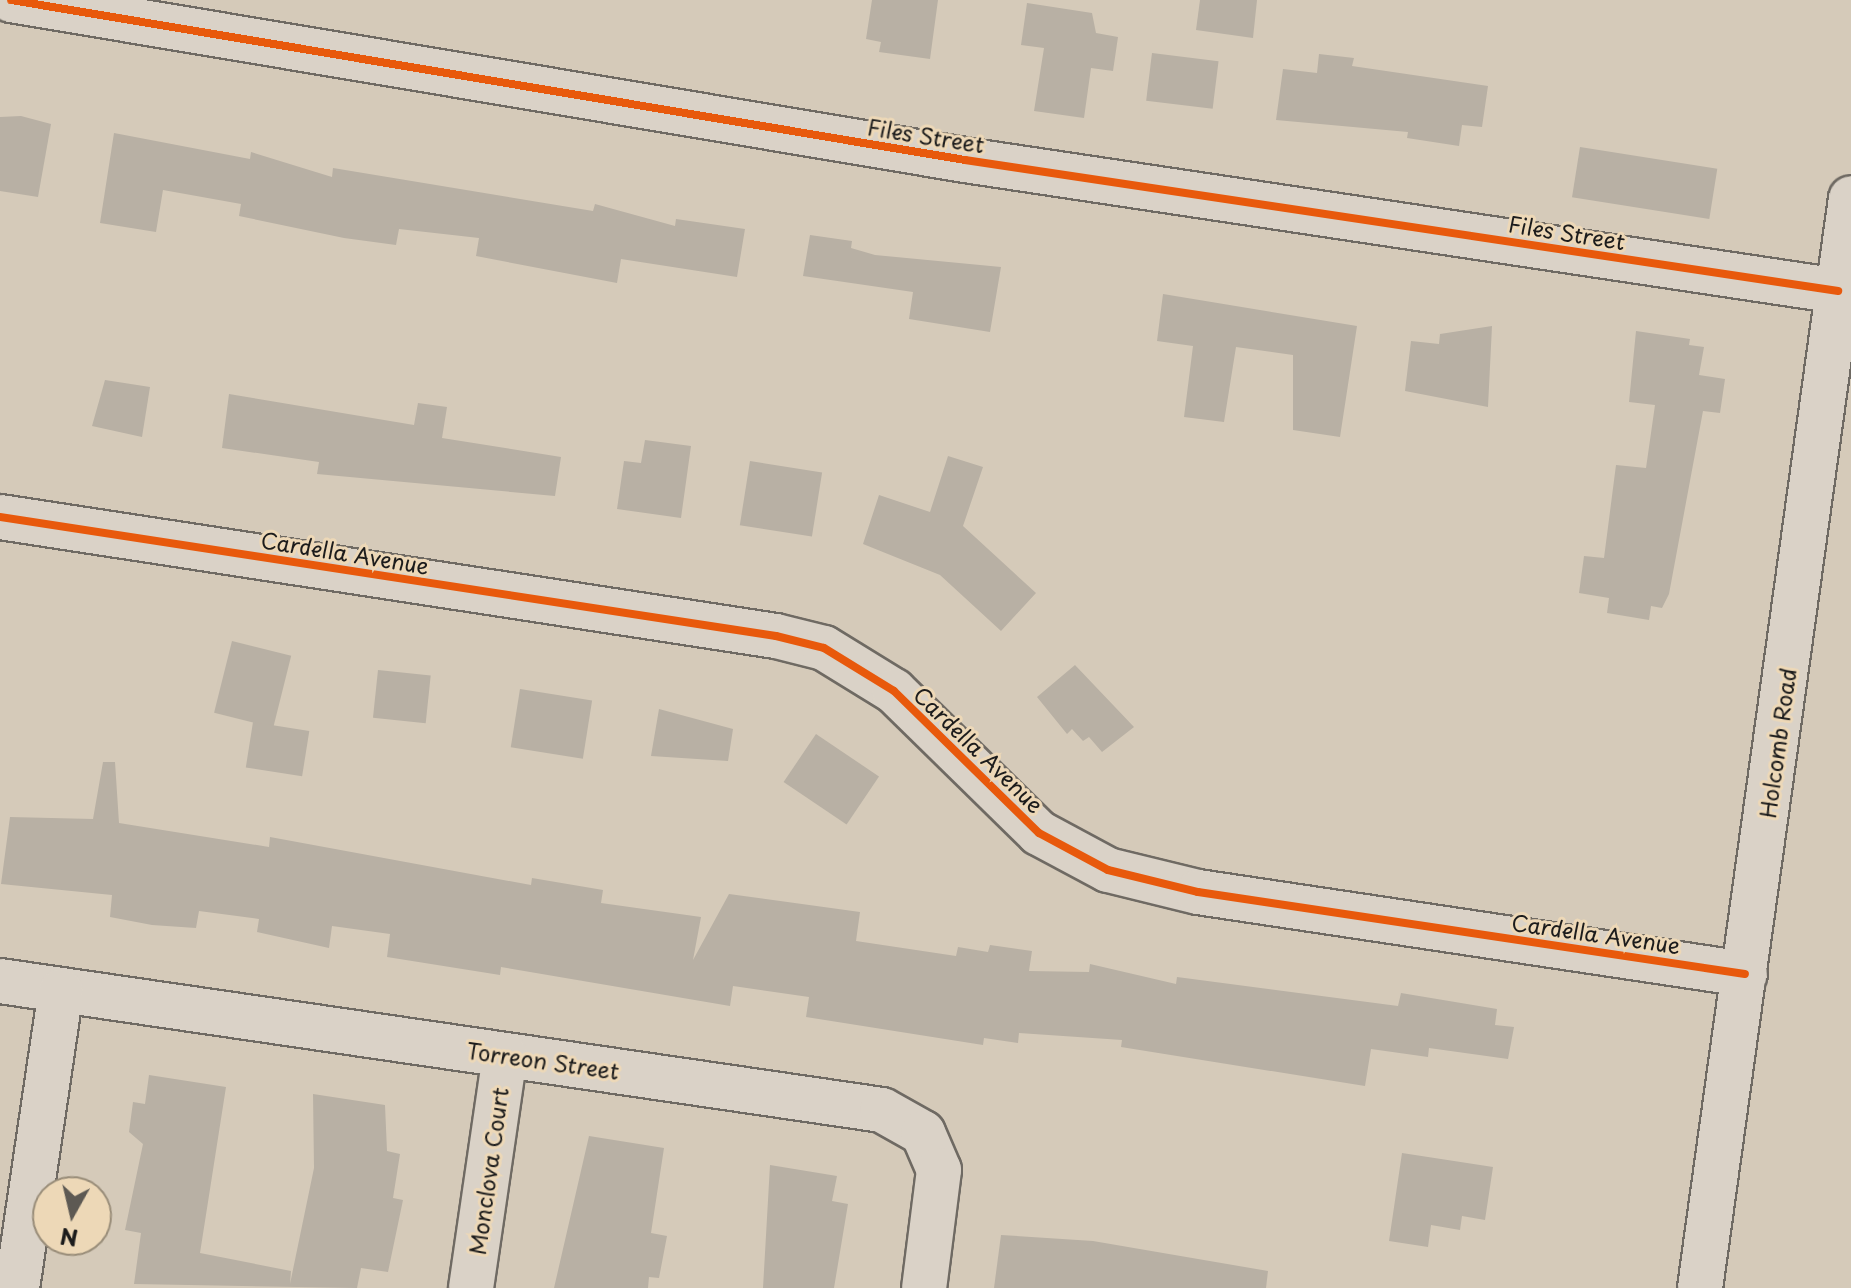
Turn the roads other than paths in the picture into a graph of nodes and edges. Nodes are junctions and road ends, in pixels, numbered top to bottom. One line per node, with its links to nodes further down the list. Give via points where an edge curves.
1 (11, 0): 3 (street, Files Street, via 965,160)
2 (1851, 198): 3 (street, Holcomb Road)
3 (1838, 291): 5 (street, Holcomb Road)
4 (0, 517): 5 (street, Cardella Avenue, via 824,648 894,691 1039,833 1108,870 1198,892)
5 (1745, 974): 12 (street, Holcomb Road)
6 (0, 981): 7 (street, Torreon Street)
7 (61, 991): 8 (street, Torreon Street); 9 (street)
8 (505, 1055): 10 (street, Monclova Court); 11 (street, Torreon Street, via 896,1117 923,1133 939,1170)
9 (17, 1288)
10 (471, 1288)
11 (924, 1288)
12 (1700, 1288)

